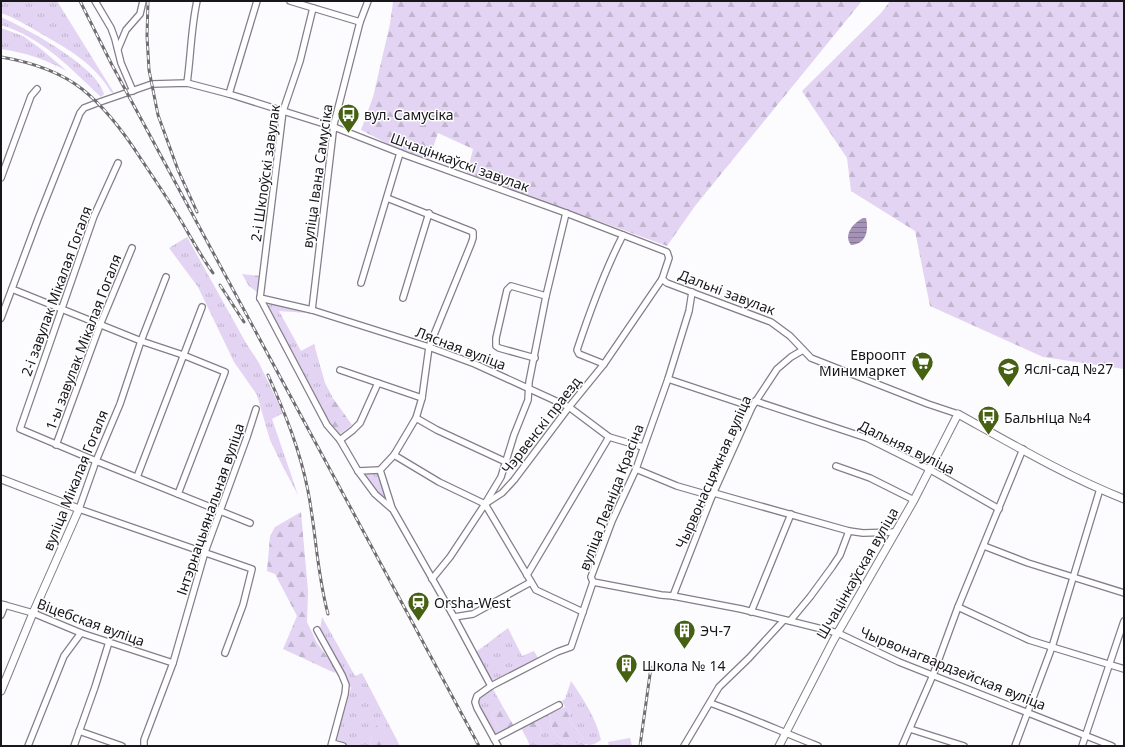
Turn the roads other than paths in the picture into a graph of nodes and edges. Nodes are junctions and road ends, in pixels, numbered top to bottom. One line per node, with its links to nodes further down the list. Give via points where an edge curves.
1 (95, 1): 9 (street, via 111,28)
2 (143, 1): 9 (street, via 140,14 126,30)
3 (197, 1): 10 (street, via 192,25)
4 (256, 1): 13 (street)
5 (290, 1): 7 (street)
6 (368, 1): 8 (street, вуліца Івана Самусіка)
7 (313, 8): 8 (street); 14 (street, 2-і Шклоўскі завулак, via 300,61)
8 (360, 22): 15 (street, вуліца Івана Самусіка)
9 (118, 49): 12 (street)
10 (187, 83): 12 (street, Шчацінкаўскі завулак, via 152,84); 13 (street, Шчацінкаўскі завулак)
11 (37, 89): 18 (street, via 31,96)
12 (133, 90): 27 (street, Шчацінкаўскі завулак, via 84,108 80,113)
13 (229, 94): 14 (street, Шчацінкаўскі завулак)
14 (283, 111): 15 (street, Шчацінкаўскі завулак); 30 (street, 2-і Шклоўскі завулак)
15 (334, 127): 16 (street, Шчацінкаўскі завулак); 34 (street, вуліца Івана Самусіка)
16 (400, 153): 19 (street); 21 (street, Шчацінкаўскі завулак)
17 (118, 163): 33 (street, 2-і завулак Мікалая Гогаля, via 94,216)
18 (1, 178)
19 (387, 198): 20 (street); 26 (street)
20 (429, 214): 31 (street); 38 (street, via 473,232 471,244)
21 (566, 214): 22 (street, Шчацінкаўскі завулак); 29 (street)
22 (623, 235): 25 (street, Шчацінкаўскі завулак, via 667,252 669,258); 42 (street, via 591,307 577,350 579,354)
23 (132, 248): 36 (street, 1-ы завулак Мікалая Гогаля)
24 (166, 277): 37 (street, вуліца Мікалая Гогаля)
25 (662, 279): 28 (street, Дальні завулак); 42 (street, Чэрвенскі праезд)
26 (361, 283)
27 (12, 289): 33 (street); 35 (street)
28 (692, 292): 39 (street, Дальні завулак, via 771,322); 44 (street, вуліца Леаніда Красіна, via 689,311)
29 (546, 296): 41 (street); 41 (street, via 511,286 507,290 496,338 496,346 499,348)
30 (260, 298): 34 (street, Лясная вуліца); 55 (street, via 327,425)
31 (403, 298)
32 (202, 307): 40 (street)
33 (61, 309): 36 (street); 56 (street, 2-і завулак Мікалая Гогаля, via 20,429)
34 (312, 310): 38 (street, Лясная вуліца)
35 (1, 318)
36 (100, 324): 37 (street); 56 (street, 1-ы завулак Мікалая Гогаля)
37 (141, 341): 40 (street); 60 (street, вуліца Мікалая Гогаля, via 120,404)
38 (429, 347): 46 (street, Лясная вуліца, via 475,364); 47 (street)
39 (803, 350): 48 (street, Чырвонасцяжная вуліца, via 777,369); 52 (street, Дальні завулак, via 812,358 824,363)
40 (183, 355): 67 (street); 70 (street, via 225,372)
41 (535, 358): 46 (street)
42 (604, 364): 49 (street, Чэрвенскі праезд)
43 (340, 370): 45 (street)
44 (668, 379): 50 (street); 57 (street, вуліца Леаніда Красіна)
45 (378, 383): 47 (street); 55 (street, via 360,423)
46 (529, 389): 49 (street, Лясная вуліца); 61 (street, via 528,400)
47 (422, 398): 53 (street)
48 (755, 401): 50 (street, Чырвонасцяжная вуліца); 64 (street, Дальняя вуліца, via 867,438)
49 (569, 407): 54 (street, Лясная вуліца); 74 (street, Чэрвенскі праезд, via 514,480 502,493)
50 (752, 407): 71 (street, Чырвонасцяжная вуліца)
51 (256, 409): 78 (street, Інтэрнацыянальная вуліца)
52 (958, 414): 58 (street, Дальні завулак); 64 (street, Шчацінкаўская вуліца)
53 (416, 418): 59 (street); 61 (street)
54 (609, 437): 57 (street, Лясная вуліца); 85 (street)
55 (340, 440): 66 (street)
56 (56, 445): 60 (street)
57 (643, 447): 63 (street, вуліца Леаніда Красіна)
58 (1023, 449): 69 (street, Дальні завулак); 77 (street)
59 (394, 454): 65 (street); 74 (street, via 439,482)
60 (96, 461): 67 (street); 76 (street, вуліца Мікалая Гогаля)
61 (506, 462): 74 (street, via 501,477)
62 (836, 466): 73 (street, via 870,478)
63 (636, 469): 71 (street, via 676,486); 89 (street, вуліца Леаніда Красіна, via 612,521 591,577)
64 (929, 469): 73 (street, Шчацінкаўская вуліца); 77 (street, Дальняя вуліца)
65 (380, 470): 66 (street); 75 (street)
66 (358, 471): 75 (street, via 375,494)
67 (137, 477): 70 (street)
68 (1, 479): 76 (street)
69 (1100, 489): 72 (street, Дальні завулак); 86 (street)
70 (178, 494): 78 (street)
71 (713, 494): 79 (street); 91 (street, Чырвонасцяжная вуліца)
72 (1124, 498)
73 (914, 500): 82 (street, Шчацінкаўская вуліца)
74 (485, 504): 85 (street); 87 (street, Чэрвенскі праезд, via 450,558)
75 (392, 508): 87 (street)
76 (79, 509): 84 (street); 96 (street, вуліца Мікалая Гогаля)
77 (999, 509): 83 (street)
78 (220, 511): 80 (street); 84 (street, Інтэрнацыянальная вуліца)
79 (791, 514): 81 (street); 95 (street)
80 (250, 523)
81 (849, 531): 82 (street); 100 (street, via 840,555)
82 (896, 532): 104 (street, Шчацінкаўская вуліца)
83 (984, 546): 86 (street); 93 (street)
84 (205, 552): 107 (street, via 252,569 243,605); 108 (street, Інтэрнацыянальная вуліца)
85 (527, 575): 88 (street)
86 (1074, 577): 90 (street); 106 (street)
87 (432, 579): 98 (street)
88 (531, 582): 94 (street, via 536,590); 98 (street, via 473,614)
89 (593, 582): 91 (street, Чырвонагвардзейская вуліца); 94 (street, вуліца Леаніда Красіна)
90 (1124, 593)
91 (673, 596): 95 (street, Чырвонагвардзейская вуліца)
92 (3, 604): 96 (street, Віцебская вуліца); 97 (street)
93 (958, 607): 106 (street, via 1029,640); 111 (street)
94 (584, 612): 112 (street, вуліца Леаніда Красіна, via 571,647)
95 (751, 612): 99 (street, Чырвонагвардзейская вуліца)
96 (33, 613): 103 (street, Віцебская вуліца); 113 (street, вуліца Мікалая Гогаля)
97 (1, 615)
98 (454, 618): 112 (street)
99 (784, 620): 100 (street, Чырвонагвардзейская вуліца); 114 (street, via 719,687)
100 (790, 621): 104 (street, Чырвонагвардзейская вуліца)
101 (1124, 621): 109 (street)
102 (317, 630): 123 (street, via 346,685 346,694)
103 (81, 632): 105 (street, Віцебская вуліца); 124 (street, via 64,656)
104 (838, 632): 111 (street, Чырвонагвардзейская вуліца); 119 (street, Шчацінкаўская вуліца)
105 (109, 642): 108 (street, Віцебская вуліца); 118 (street)
106 (1052, 647): 109 (street); 116 (street)
107 (225, 653)
108 (173, 663): 127 (street, Інтэрнацыянальная вуліца)
109 (1110, 665): 110 (street); 120 (street)
110 (1124, 669)
111 (932, 675): 116 (street, Чырвонагвардзейская вуліца); 117 (street)
112 (491, 686): 121 (street, вуліца Леаніда Красіна, via 477,696 476,702)
113 (1, 691)
114 (710, 703): 119 (street, via 738,712); 130 (street)
115 (559, 705): 121 (street)
116 (1028, 712): 120 (street, Чырвонагвардзейская вуліца); 135 (street)
117 (910, 729): 133 (street); 134 (street)
118 (79, 731): 122 (street); 125 (street)
119 (785, 734): 131 (street, Шчацінкаўская вуліца); 132 (street)
120 (1086, 736): 136 (street); 137 (street, Чырвонагвардзейская вуліца)
121 (494, 739): 129 (street, вуліца Леаніда Красіна)
122 (111, 744): 126 (street)
123 (331, 745): 128 (street)
124 (28, 746)
125 (74, 746)
126 (122, 746)
127 (144, 746)
128 (343, 746)
129 (498, 746)
130 (684, 746)
131 (779, 746)
132 (818, 746)
133 (902, 746)
134 (964, 746)
135 (1015, 746)
136 (1082, 746)
137 (1112, 746)

